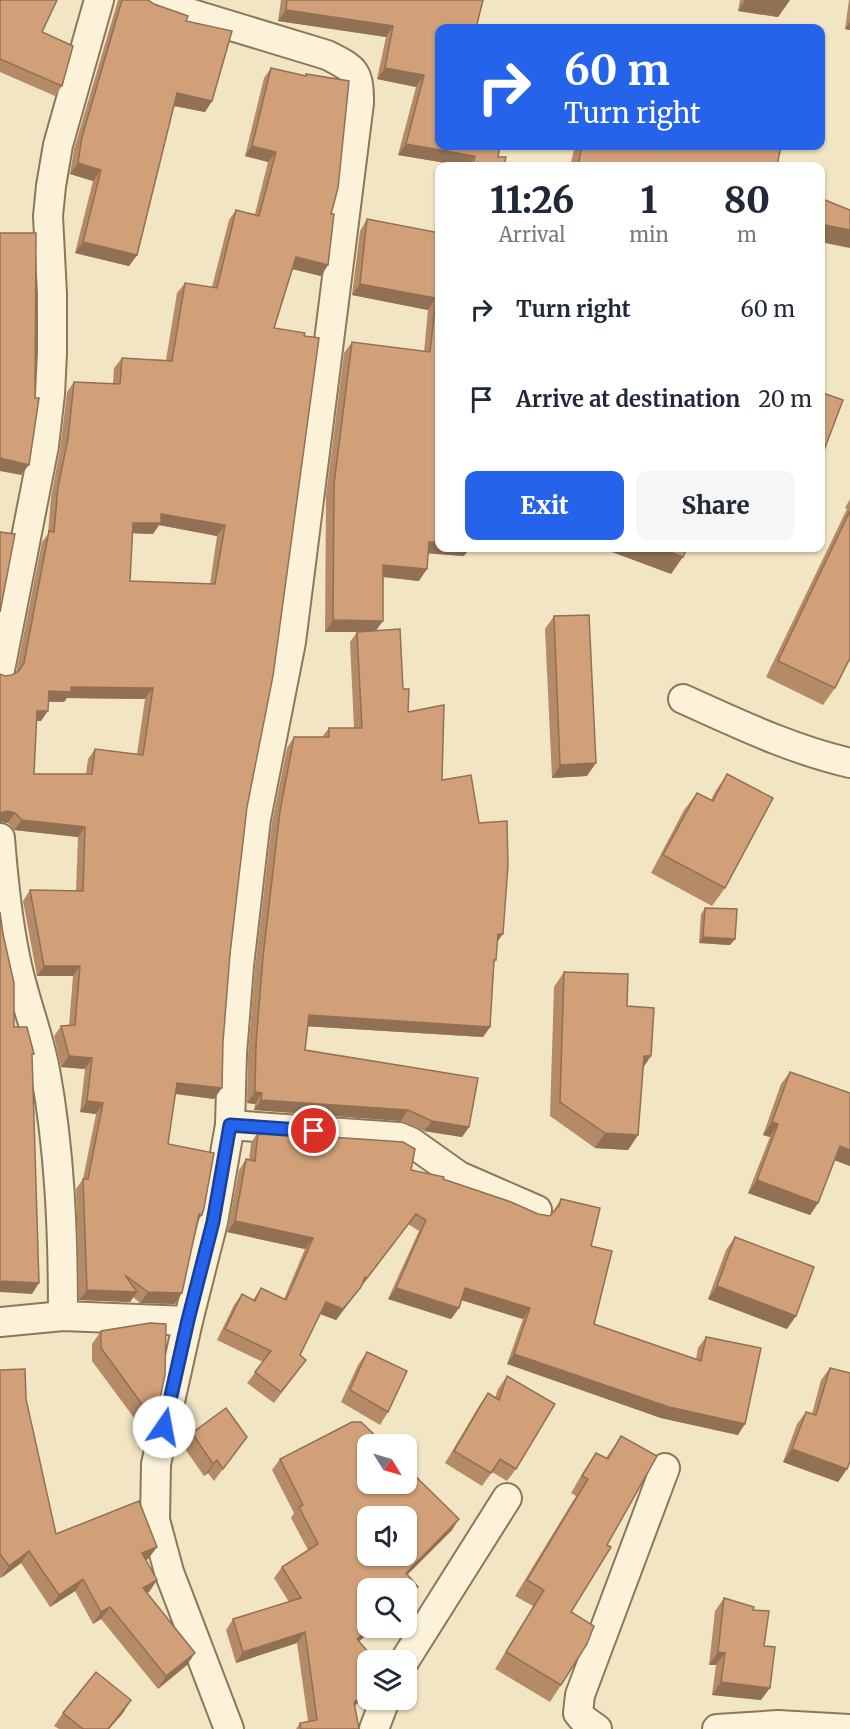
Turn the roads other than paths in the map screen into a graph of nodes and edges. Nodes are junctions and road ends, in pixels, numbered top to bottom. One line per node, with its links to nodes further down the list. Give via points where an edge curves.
1 (99, 0): 3 (street, via 58,145 51,186 50,394 44,446)
2 (152, 0): 7 (street, via 327,54 350,67 359,81 291,642 256,819 246,894)
3 (0, 670)
4 (683, 699): 5 (street, via 772,740)
5 (850, 763)
6 (0, 838): 9 (street, via 15,957 45,1069 60,1187)
7 (230, 1125): 8 (street, via 399,1137 459,1176); 10 (street, via 213,1222)
8 (537, 1210)
9 (63, 1316): 10 (street); 11 (street)
10 (188, 1320): 16 (street, via 156,1464 155,1520 169,1572)
11 (0, 1322)
12 (665, 1468): 18 (street, via 580,1695 578,1713)
13 (507, 1498): 14 (street)
14 (411, 1650)
15 (381, 1710): 17 (street)
16 (229, 1729)
17 (374, 1729)
18 (597, 1729)
19 (717, 1729): 20 (street, via 778,1725)
20 (849, 1729)

